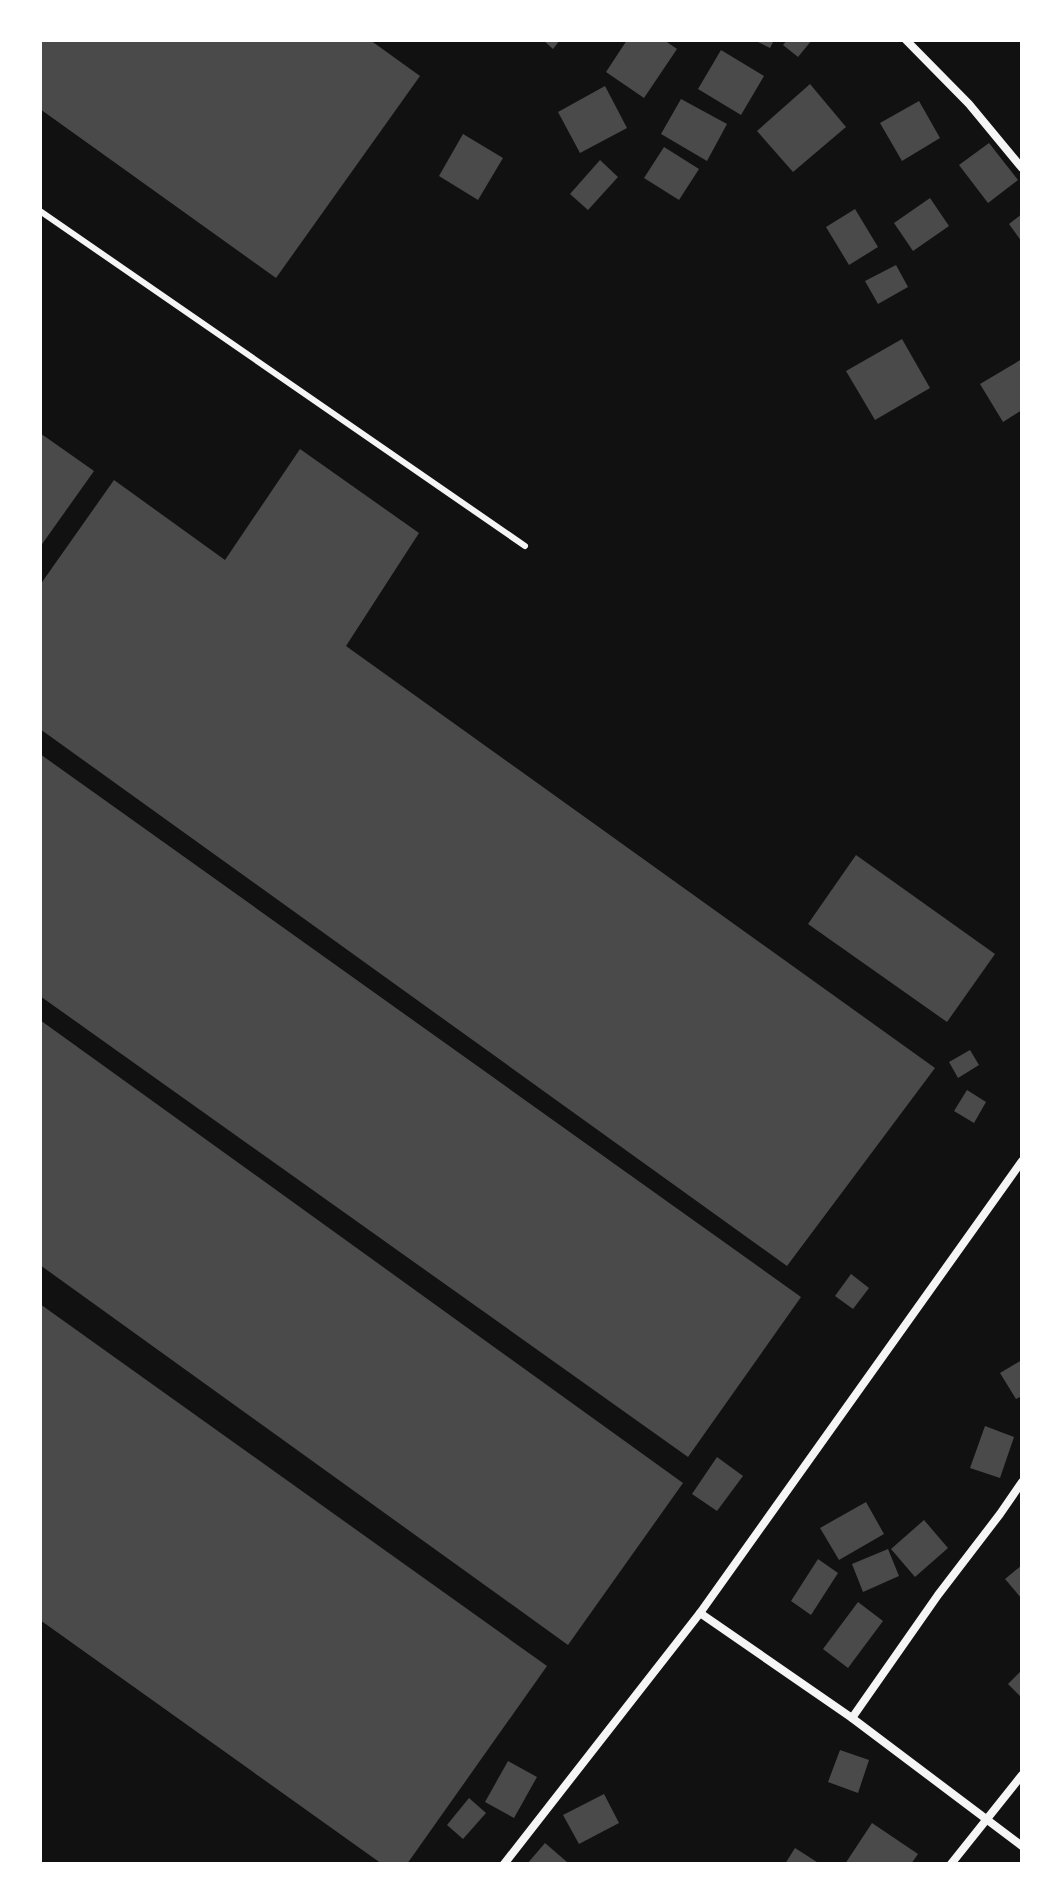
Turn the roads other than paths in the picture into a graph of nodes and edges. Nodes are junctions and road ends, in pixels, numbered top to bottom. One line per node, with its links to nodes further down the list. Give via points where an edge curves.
1 (906, 40): 3 (street)
2 (922, 40): 3 (street)
3 (914, 48): 4 (street)
4 (1022, 168)
5 (40, 211): 6 (lane)
6 (525, 546)
7 (1022, 1161): 9 (street)
8 (1022, 1482): 10 (street)
9 (700, 1613): 10 (street); 14 (street)
10 (852, 1718): 12 (street)
11 (1022, 1775): 12 (street)
12 (987, 1820): 13 (street); 15 (street)
13 (1022, 1846)
14 (504, 1864)
15 (951, 1864)

